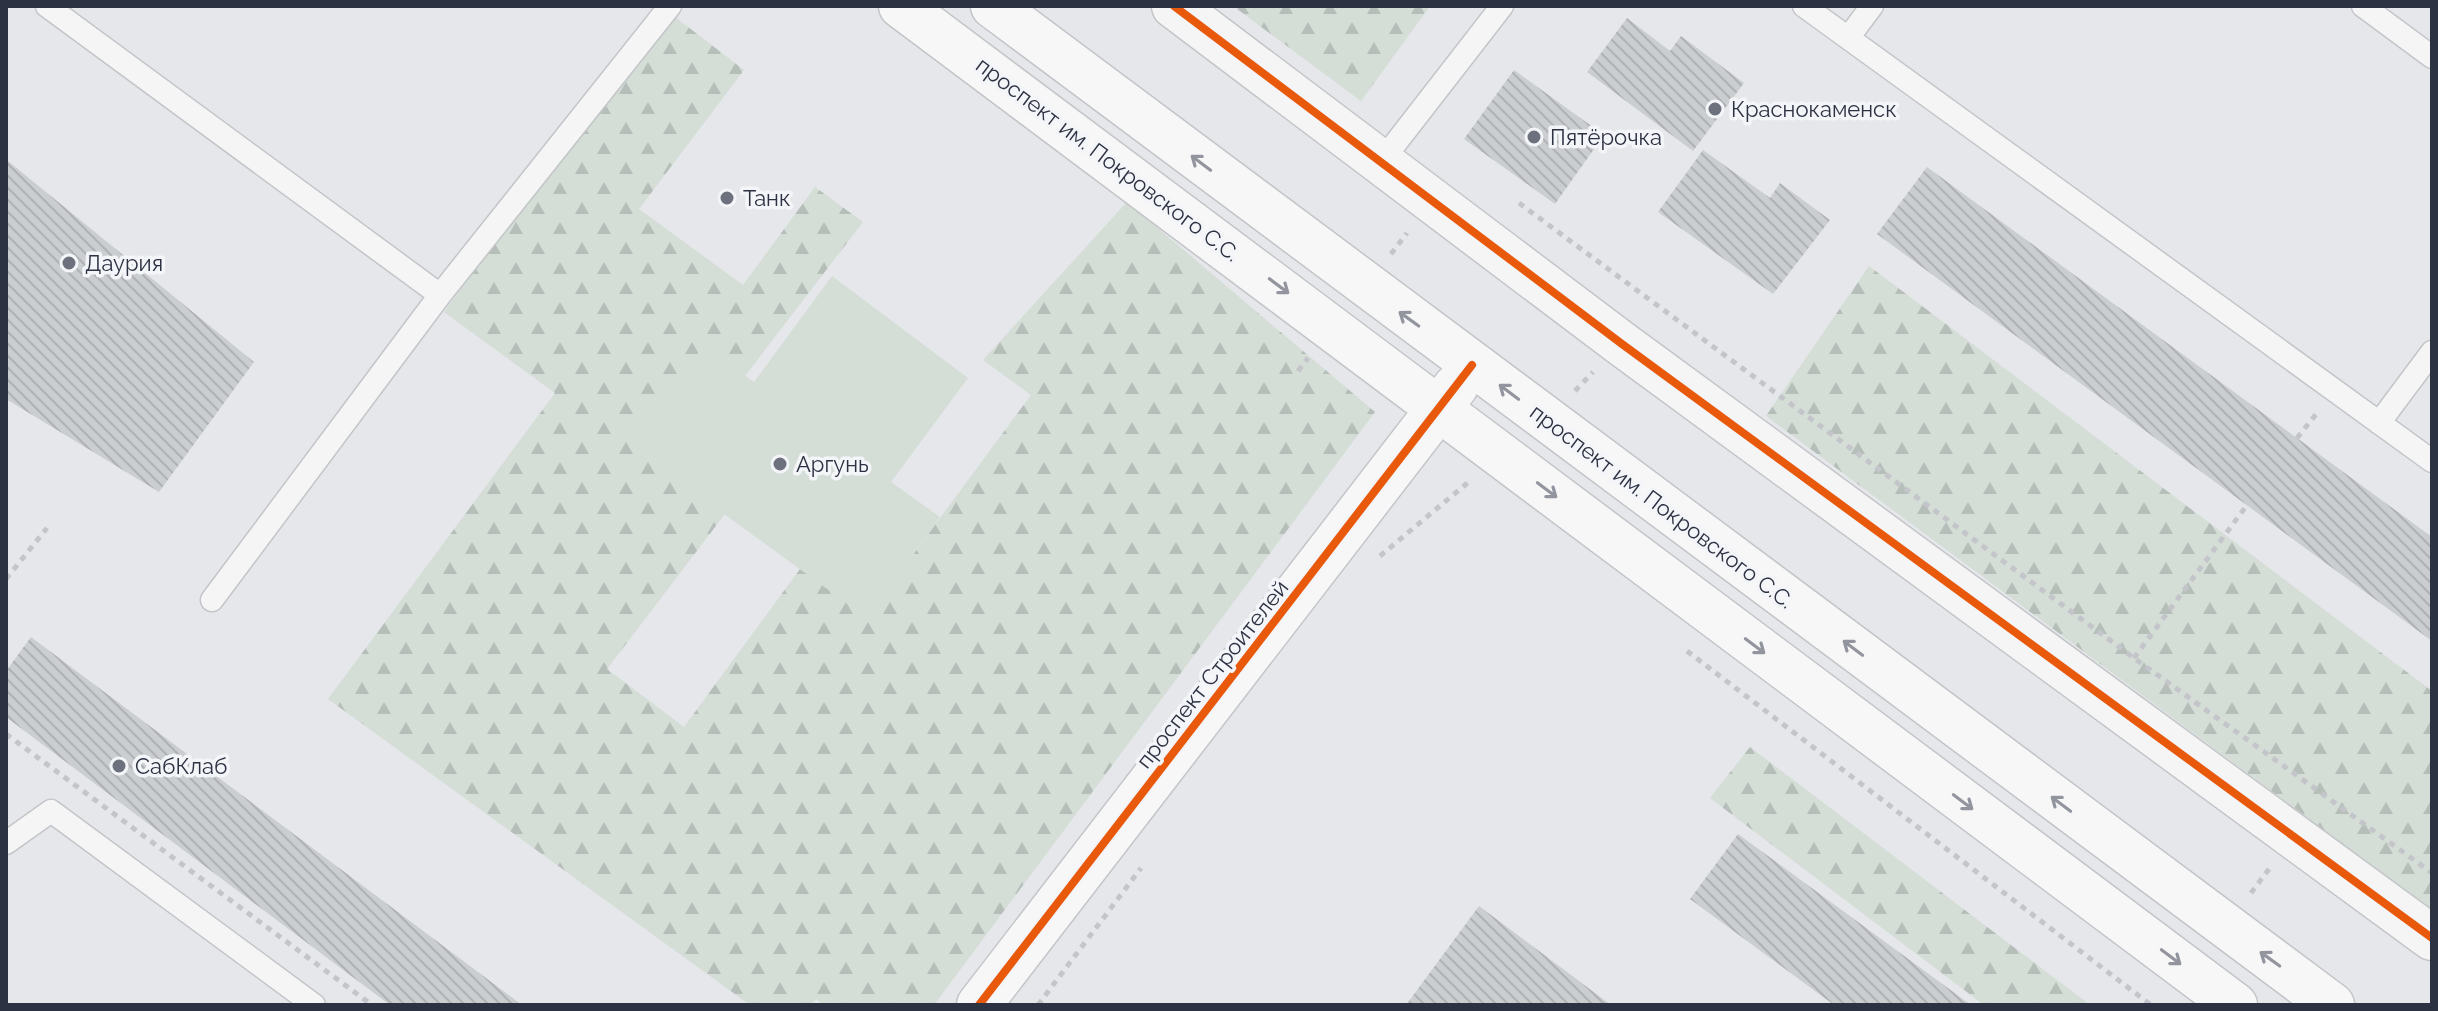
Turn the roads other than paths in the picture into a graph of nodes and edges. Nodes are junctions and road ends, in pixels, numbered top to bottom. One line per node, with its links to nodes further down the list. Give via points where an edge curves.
1 (47, 6): 13 (lane)
2 (670, 6): 13 (lane)
3 (901, 6): 16 (main road, проспект им. Покровского С.С., one-way to 16)
4 (993, 6): 15 (main road, проспект им. Покровского С.С., one-way to 4)
5 (1174, 6): 12 (street)
6 (1502, 6): 12 (lane)
7 (1804, 6): 10 (lane)
8 (1872, 6): 10 (lane)
9 (2363, 6): 11 (lane)
10 (1848, 38): 17 (lane)
11 (2432, 57)
12 (1381, 162): 21 (street)
13 (440, 295): 19 (lane)
14 (2432, 352): 17 (lane)
15 (1472, 365): 16 (main road, проспект Строителей); 25 (main road, проспект им. Покровского С.С., one-way to 15)
16 (1441, 408): 23 (main road, проспект Строителей); 24 (main road, проспект им. Покровского С.С., one-way to 24)
17 (2379, 423): 18 (lane)
18 (2432, 461)
19 (212, 600)
20 (6, 843): 22 (lane, via 51,811)
21 (2432, 938)
22 (314, 1005)
23 (979, 1005)
24 (2235, 1005)
25 (2332, 1005)

